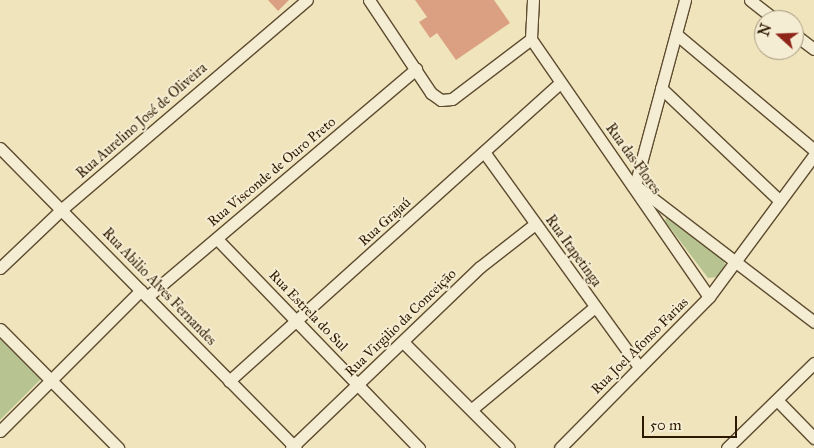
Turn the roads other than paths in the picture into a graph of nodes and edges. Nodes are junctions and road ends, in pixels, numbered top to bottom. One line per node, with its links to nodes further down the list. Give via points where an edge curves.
1 (307, 0): 21 (street, Rua Aurelino José de Oliveira)
2 (368, 0): 11 (street)
3 (533, 0): 8 (street)
4 (685, 0): 7 (street)
5 (750, 0): 6 (street)
6 (763, 10)
7 (676, 34): 13 (street); 15 (street)
8 (531, 39): 11 (street, via 448,101 431,93); 12 (street, Rua das Flores)
9 (804, 42): 10 (street)
10 (814, 50)
11 (416, 69): 23 (street, Rua Visconde de Ouro Preto)
12 (560, 84): 16 (street, Rua Grajaú); 19 (street, Rua das Flores)
13 (661, 88): 19 (street); 20 (street)
14 (0, 148): 21 (street, Rua Abilio Alves Fernandes)
15 (814, 150)
16 (484, 152): 22 (street, Rua Itapetinga); 29 (street, Rua Grajaú)
17 (814, 155): 18 (street, Rua Joel Afonso Farias)
18 (810, 168): 20 (street, Rua Joel Afonso Farias)
19 (635, 185): 24 (street); 27 (street, Rua das Flores)
20 (780, 200): 24 (street, Rua Joel Afonso Farias)
21 (62, 210): 25 (street, Rua Aurelino José de Oliveira); 26 (street, Rua Abilio Alves Fernandes)
22 (535, 224): 28 (street, Rua Itapetinga); 32 (street, Rua Virgilio da Conceição, via 480,267)
23 (216, 239): 26 (street, Rua Visconde de Ouro Preto); 29 (street, Rua Estrela do Sul)
24 (736, 260): 27 (street, Rua Joel Afonso Farias); 30 (street)
25 (0, 268)
26 (144, 294): 35 (street, Rua Visconde de Ouro Preto); 36 (street, Rua Abilio Alves Fernandes)
27 (709, 297): 34 (street, Rua Joel Afonso Farias)
28 (595, 307): 34 (street, Rua Itapetinga); 39 (street)
29 (297, 321): 36 (street, Rua Grajaú); 37 (street, Rua Estrela do Sul)
30 (814, 322)
31 (0, 329): 35 (street)
32 (404, 343): 37 (street, Rua Virgilio da Conceição); 39 (street)
33 (814, 363): 38 (street)
34 (638, 367): 46 (street, Rua Joel Afonso Farias)
35 (50, 380): 40 (street, Rua Visconde de Ouro Preto); 43 (street)
36 (229, 381): 42 (street, Rua Abilio Alves Fernandes)
37 (359, 385): 42 (street, Rua Virgilio da Conceição); 44 (street, Rua Estrela do Sul)
38 (777, 400): 41 (street); 47 (street)
39 (472, 409): 45 (street)
40 (0, 431)
41 (814, 438)
42 (293, 447)
43 (118, 448)
44 (419, 448)
45 (509, 448)
46 (560, 448)
47 (727, 448)

